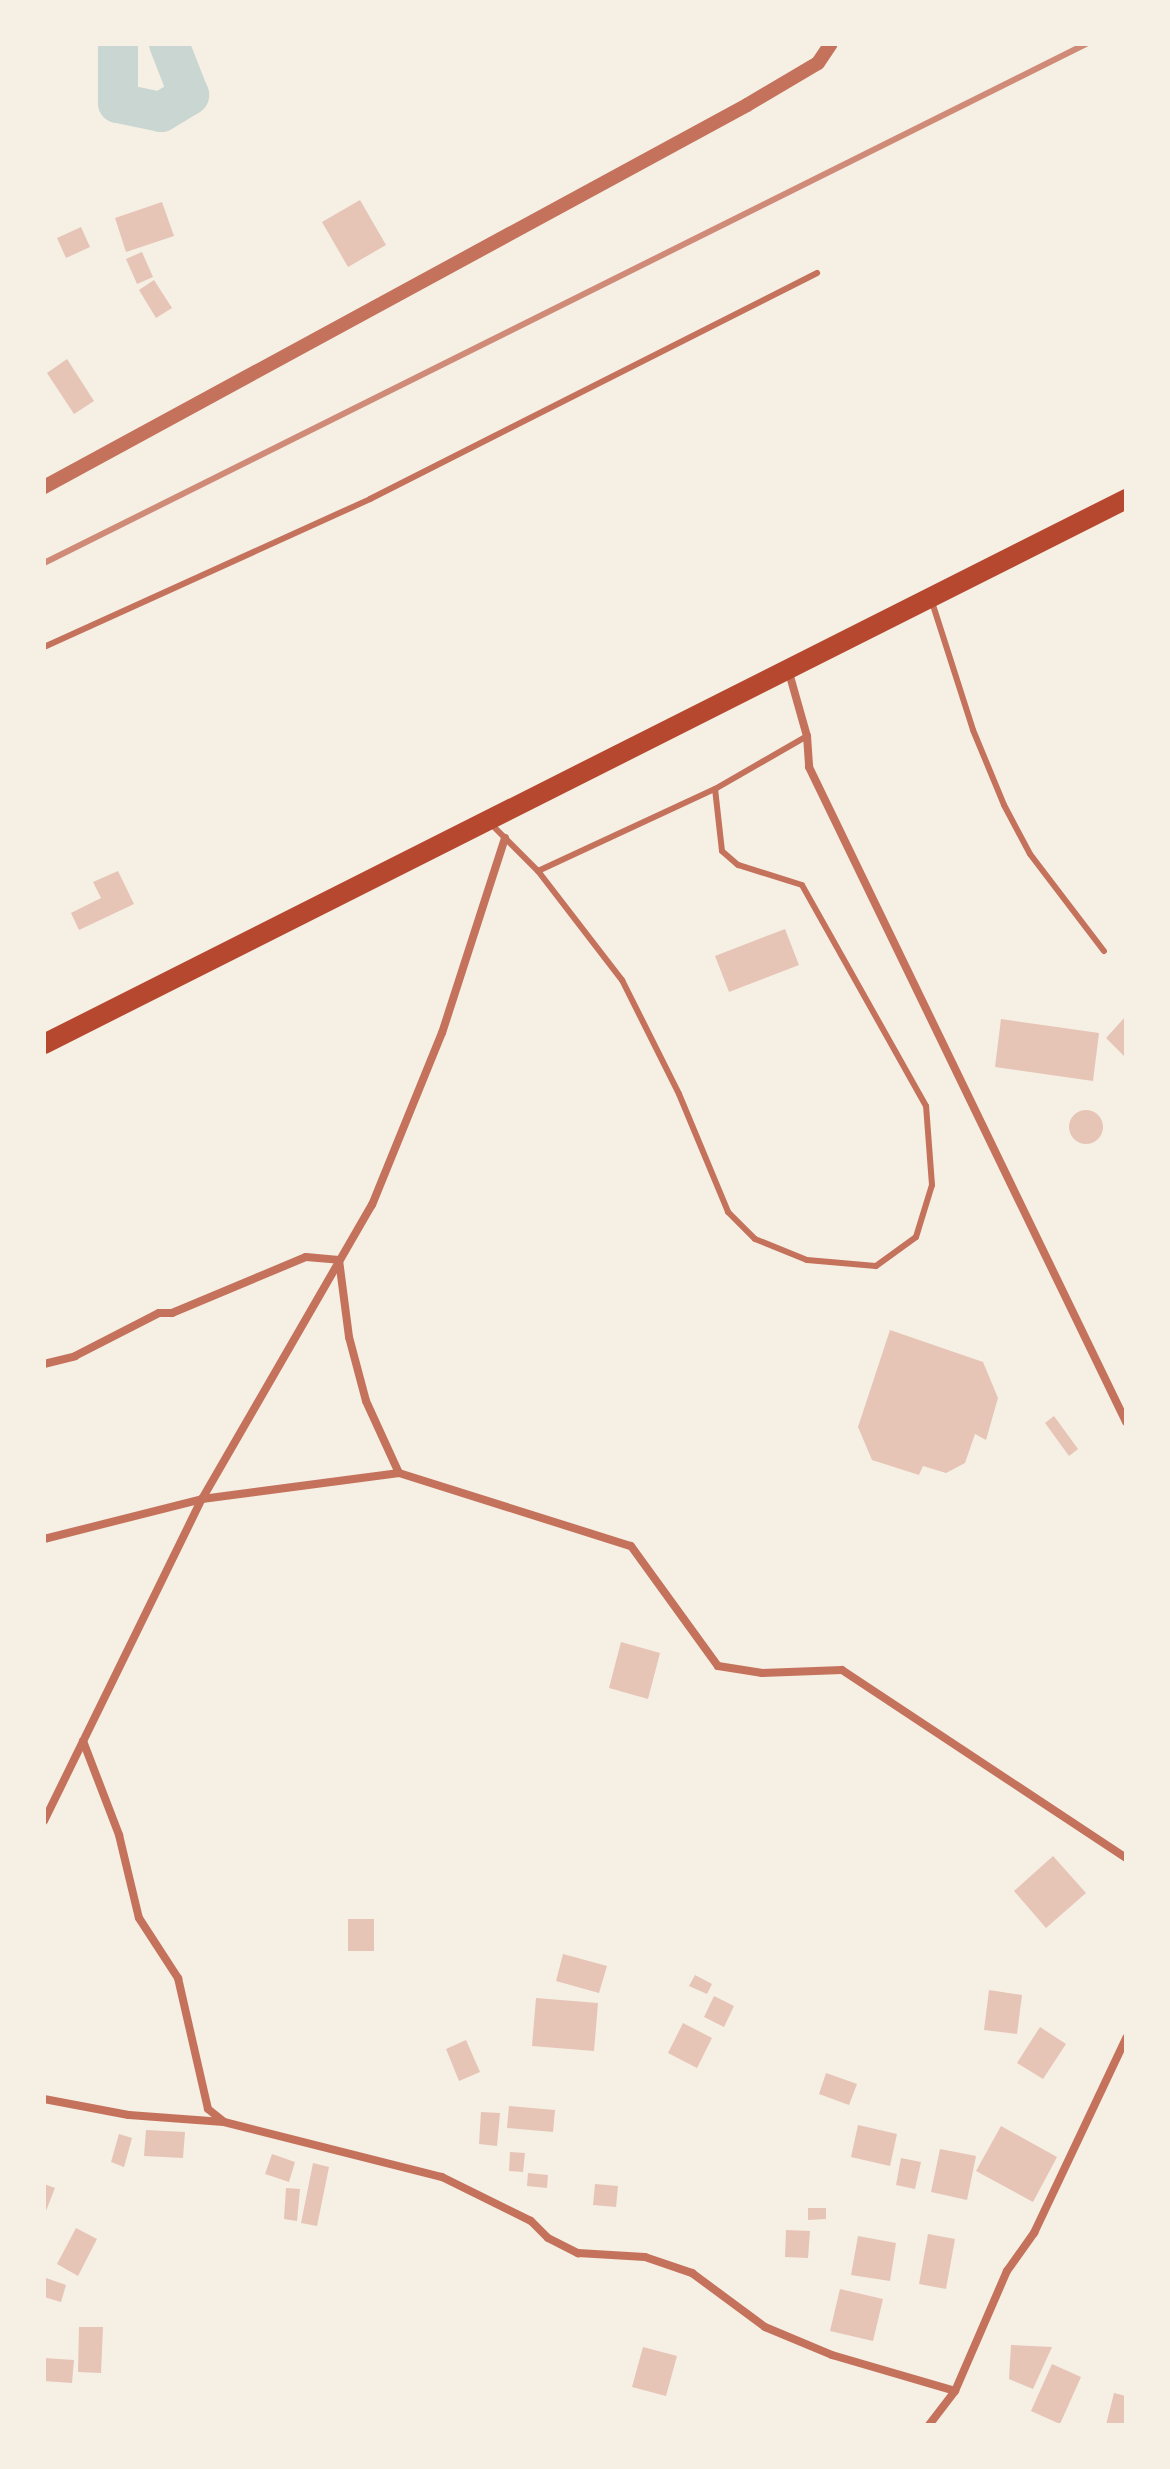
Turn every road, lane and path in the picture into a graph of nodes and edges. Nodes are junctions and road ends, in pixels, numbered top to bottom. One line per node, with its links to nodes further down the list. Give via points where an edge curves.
1 (831, 44): 3 (street, via 818,63 747,105)
2 (817, 273): 6 (lane, via 370,499)
3 (44, 487)
4 (1126, 499): 5 (main road)
5 (931, 597): 7 (main road); 13 (lane, via 973,730 1004,805 1038,865)
6 (44, 647)
7 (788, 668): 8 (street); 10 (main road)
8 (807, 736): 9 (lane); 17 (street, via 809,767)
9 (715, 789): 12 (lane); 12 (lane, via 722,851 738,865 802,885 926,1106 932,1185 916,1237 876,1266 807,1260 755,1239 728,1212 679,1094 622,980)
10 (487, 820): 11 (lane); 14 (main road)
11 (505, 838): 12 (lane); 15 (street, via 442,1033 372,1205)
12 (538, 871)
13 (1104, 951)
14 (44, 1044)
15 (339, 1260): 16 (street, via 306,1257 172,1313 159,1313 75,1356); 18 (street, via 349,1337 366,1401); 19 (street)
16 (44, 1364)
17 (1126, 1422)
18 (399, 1473): 19 (street); 23 (street, via 631,1546 718,1666 762,1673 842,1670)
19 (202, 1499): 20 (street); 21 (street)
20 (44, 1539)
21 (83, 1741): 22 (street); 26 (street, via 119,1835 139,1918 178,1978 208,2109)
22 (44, 1821)
23 (1126, 1858)
24 (1126, 2038): 27 (street, via 1034,2233 1007,2271)
25 (44, 2099): 26 (street, via 129,2115)
26 (224, 2122): 27 (street, via 442,2177 531,2221 548,2238 578,2253 645,2257 692,2273 765,2327 832,2355)
27 (955, 2391): 28 (street)
28 (929, 2425)

